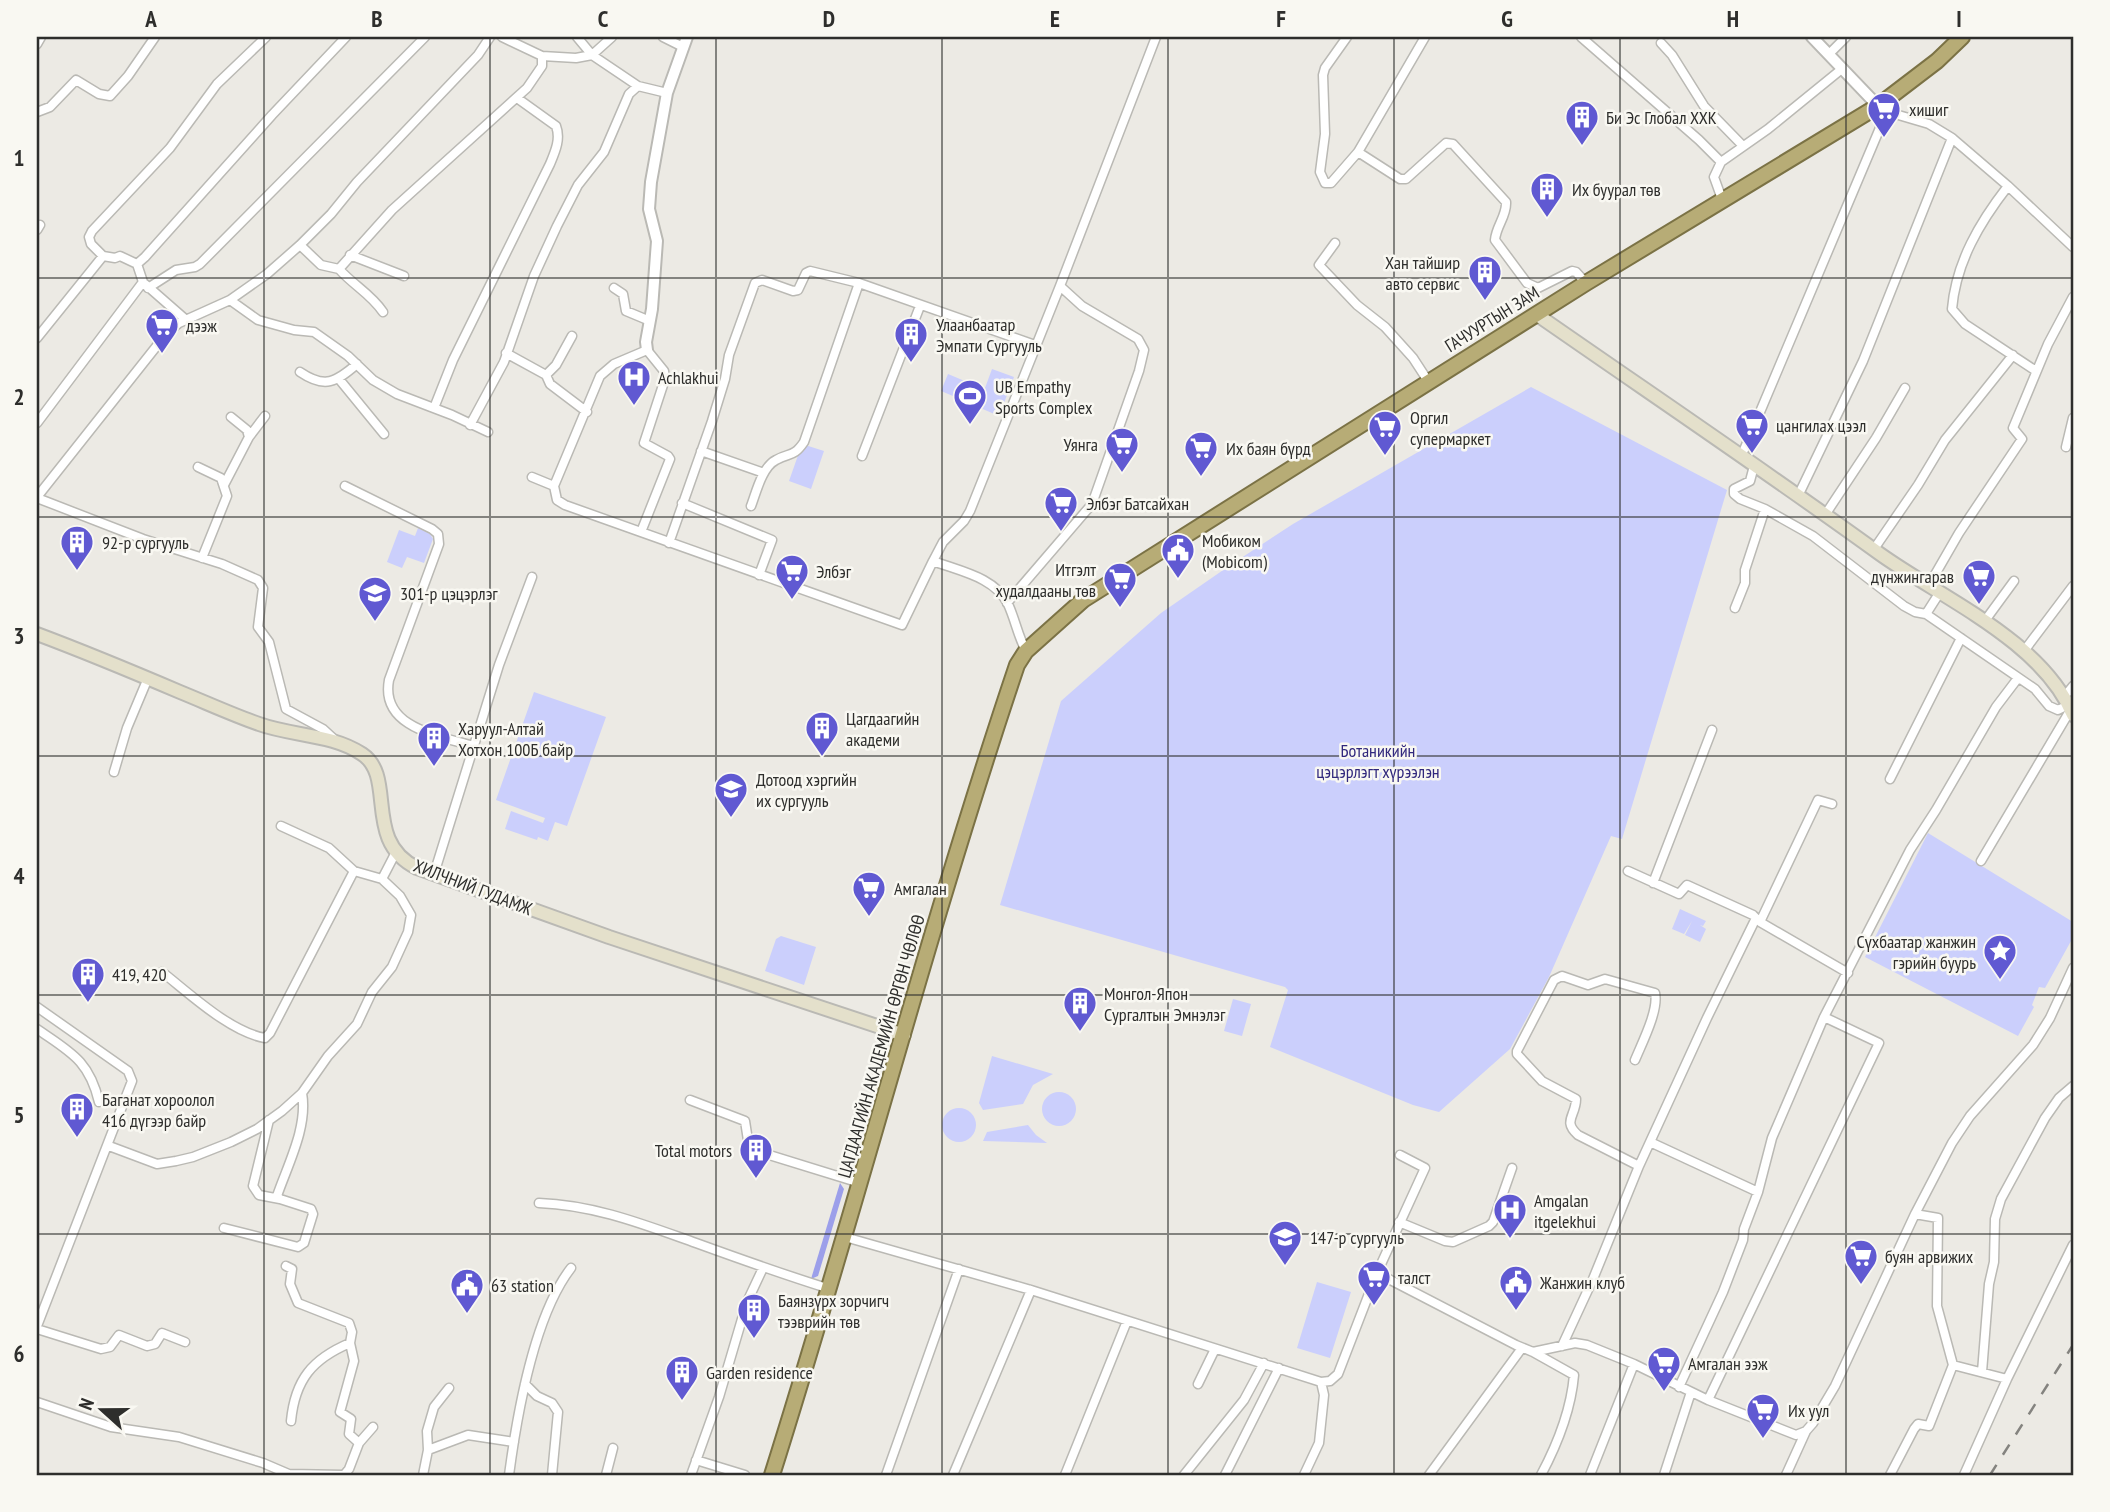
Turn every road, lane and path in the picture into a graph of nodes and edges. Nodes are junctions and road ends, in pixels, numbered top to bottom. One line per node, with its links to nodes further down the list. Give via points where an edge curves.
1 (41, 37): 20 (street)
2 (155, 37): 29 (street, via 110,96 76,80 50,107)
3 (266, 37): 40 (street, via 217,84 170,148 92,231 91,244)
4 (346, 37): 41 (street)
5 (425, 37): 46 (street, via 200,264)
6 (490, 37): 37 (street)
7 (502, 37): 23 (street)
8 (577, 37): 22 (street)
9 (612, 37): 22 (street)
10 (663, 37): 18 (street)
11 (1156, 37): 47 (street)
12 (1346, 37): 32 (street, via 1323,75 1325,134 1320,172 1325,183 1335,181)
13 (1425, 37): 32 (street)
14 (1581, 37): 33 (street)
15 (1812, 37): 21 (street)
16 (1846, 37): 21 (street)
17 (1962, 37): 28 (highway, ГАЧУУРТЫН ЗАМ)
18 (685, 42): 26 (street)
19 (1661, 43): 31 (street, via 1704,106)
20 (37, 44)
21 (1829, 54): 24 (street)
22 (592, 55): 23 (street); 25 (street)
23 (542, 56): 27 (street, via 538,74)
24 (1843, 68): 28 (street); 31 (street)
25 (638, 86): 26 (street); 60 (street, via 629,94 604,152 578,185 557,226)
26 (667, 93): 55 (street, via 649,209 657,241)
27 (517, 98): 39 (street, via 401,202); 69 (street, via 556,126 558,145)
28 (1882, 110): 30 (street, via 1929,124); 35 (highway, ГАЧУУРТЫН ЗАМ); 82 (street)
29 (37, 112)
30 (1952, 138): 34 (street); 90 (street, via 1863,361)
31 (1743, 146): 33 (street)
32 (1358, 152): 45 (street, via 1406,179 1446,142 1453,144 1506,202 1495,240 1527,283 1538,288 1572,271)
33 (1721, 162): 35 (street, via 1714,177)
34 (2008, 186): 38 (street); 61 (street, via 1967,250 1952,309 1965,324)
35 (1723, 202): 45 (highway, ГАЧУУРТЫН ЗАМ)
36 (1335, 243): 67 (street, via 1319,265 1385,327)
37 (300, 246): 42 (street, via 321,265); 50 (street)
38 (2073, 247)
39 (350, 255): 42 (street); 43 (street)
40 (103, 256): 41 (street, via 120,256); 57 (street)
41 (137, 264): 46 (street)
42 (339, 269): 52 (street)
43 (404, 276)
44 (859, 283): 51 (street); 80 (street, via 810,271 798,290 762,280 755,283); 85 (street, via 804,442 796,454 774,461)
45 (1586, 283): 53 (highway, ГАЧУУРТЫН ЗАМ)
46 (146, 285): 54 (street); 74 (street)
47 (1060, 286): 58 (street); 106 (street, via 1082,306 1138,339 1144,351 1092,503)
48 (614, 288): 55 (street, via 622,294 626,311)
49 (2073, 297): 63 (street)
50 (230, 300): 54 (street); 62 (street, via 258,320 314,332)
51 (920, 306): 58 (street); 81 (street)
52 (383, 312)
53 (1536, 314): 67 (highway, ГАЧУУРТЫН ЗАМ); 82 (main road)
54 (185, 319): 91 (street, via 154,348)
55 (650, 321): 59 (street)
56 (572, 336): 65 (street)
57 (37, 338)
58 (1035, 345): 100 (street, via 970,511)
59 (647, 350): 70 (street, via 614,364 600,376); 96 (street, via 665,379 643,443 670,459)
60 (506, 353): 65 (street); 75 (street)
61 (2013, 355): 63 (street); 98 (street, via 1945,440)
62 (356, 364): 66 (street); 69 (street, via 397,394)
63 (2036, 371): 105 (street, via 2013,428 2022,439 1959,533)
64 (300, 372): 66 (street, via 318,382)
65 (546, 375): 70 (street, via 550,384)
66 (339, 379): 77 (street)
67 (1428, 382): 111 (highway, ГАЧУУРТЫН ЗАМ, via 1083,600)
68 (1905, 388): 95 (street)
69 (434, 408): 75 (street)
70 (587, 412): 89 (street)
71 (265, 416): 78 (street)
72 (231, 417): 78 (street)
73 (2073, 418): 79 (street)
74 (37, 423)
75 (470, 425): 76 (street)
76 (488, 432)
77 (384, 434)
78 (249, 437): 87 (street)
79 (2066, 447)
80 (701, 451): 85 (street); 92 (street)
81 (862, 456)
82 (1741, 457): 83 (main road)
83 (1754, 466): 90 (main road); 94 (street, via 1752,478 1736,487 1734,494)
84 (198, 467): 87 (street, via 221,478)
85 (764, 473): 93 (street)
86 (532, 477): 89 (street)
87 (224, 485): 99 (street, via 227,496)
88 (345, 486): 123 (street, via 439,534 388,691 396,714 413,728)
89 (554, 486): 96 (street, via 557,500 565,505)
90 (1798, 496): 95 (main road)
91 (37, 497): 99 (street)
92 (682, 503): 97 (street); 101 (street, via 772,540)
93 (751, 506)
94 (1765, 509): 107 (street); 108 (street, via 1813,536 1910,610)
95 (1825, 515): 98 (main road)
96 (641, 532): 97 (street)
97 (669, 543): 101 (street)
98 (1874, 549): 105 (main road)
99 (202, 558): 122 (street, via 261,583 258,627 269,642 286,709)
100 (933, 561): 101 (street, via 902,625); 106 (street, via 988,582)
101 (759, 575)
102 (532, 577): 123 (street)
103 (2014, 581): 109 (street)
104 (2073, 586): 114 (street)
105 (1934, 588): 108 (street); 109 (main road)
106 (1007, 603): 113 (street)
107 (1735, 608)
108 (1926, 614): 112 (street)
109 (1984, 622): 114 (main road)
110 (37, 634): 117 (main road, ХИЛЧНИЙ ГУДАМЖ)
111 (1042, 635): 113 (highway, ЦАГДААГИЙН АКАДЕМИЙН ӨРГӨН ЧӨЛӨӨ)
112 (1961, 638): 116 (street); 125 (street)
113 (1026, 651): 142 (highway, ЦАГДААГИЙН АКАДЕМИЙН ӨРГӨН ЧӨЛӨӨ, via 995,732)
114 (2024, 651): 115 (main road)
115 (2048, 674): 119 (street); 120 (main road)
116 (2018, 677): 119 (street); 138 (street, via 1910,850)
117 (148, 678): 122 (main road, ХИЛЧНИЙ ГУДАМЖ, via 259,724); 124 (street)
118 (2073, 686): 120 (street)
119 (2035, 690): 120 (street, via 2055,710)
120 (2070, 707): 129 (street)
121 (1712, 730): 134 (street)
122 (340, 744): 128 (main road, ХИЛЧНИЙ ГУДАМЖ, via 362,754 374,767 385,831)
123 (473, 746): 132 (street)
124 (114, 772)
125 (1890, 779)
126 (1832, 804): 135 (street, via 1818,800)
127 (281, 826): 130 (street, via 329,848)
128 (396, 852): 132 (main road, ХИЛЧНИЙ ГУДАМЖ, via 412,866); 133 (street)
129 (1981, 861)
130 (354, 871): 133 (street); 137 (street, via 265,1038 229,1022)
131 (1628, 871): 134 (street)
132 (434, 874): 142 (main road, ХИЛЧНИЙ ГУДАМЖ)
133 (382, 878): 145 (street, via 411,915 408,932 357,1024)
134 (1653, 883): 135 (street, via 1679,894 1687,885)
135 (1758, 920): 138 (street); 149 (street)
136 (2073, 968): 158 (street, via 2033,1045 1964,1125)
137 (162, 972)
138 (1848, 973): 140 (street)
139 (39, 1011): 150 (street, via 132,1077)
140 (1824, 1017): 155 (street, via 1772,1138); 190 (street, via 1879,1043)
141 (37, 1029): 147 (street, via 75,1055 94,1081)
142 (905, 1035): 154 (highway, ЦАГДААГИЙН АКАДЕМИЙН ӨРГӨН ЧӨЛӨӨ)
143 (1635, 1060): 152 (street, via 1655,993 1605,979 1588,985 1562,976 1554,980 1517,1051 1542,1081 1576,1099 1571,1129)
144 (2073, 1086): 182 (street, via 2045,1118 2001,1199 1995,1219)
145 (302, 1093): 148 (street); 156 (street, via 302,1124 277,1196)
146 (690, 1100): 154 (street, via 744,1121 752,1150)
147 (99, 1102)
148 (269, 1120): 150 (street, via 232,1142 176,1161 157,1164); 156 (street, via 253,1186 259,1195)
149 (1650, 1142): 152 (street); 155 (street)
150 (108, 1146): 171 (street)
151 (1400, 1155): 159 (street, via 1425,1168)
152 (1639, 1166): 174 (street)
153 (1512, 1167): 159 (street, via 1489,1226 1453,1242)
154 (860, 1183): 161 (highway, ЦАГДААГИЙН АКАДЕМИЙН ӨРГӨН ЧӨЛӨӨ)
155 (1758, 1192): 187 (street, via 1723,1292)
156 (280, 1199): 160 (street, via 311,1209 313,1214 304,1243 298,1247)
157 (539, 1203): 165 (street, via 622,1216)
158 (1915, 1214): 180 (street, via 1938,1218 1937,1306); 194 (street, via 1835,1386)
159 (1399, 1222): 167 (street)
160 (224, 1228)
161 (845, 1237): 166 (street); 168 (highway, ЦАГДААГИЙН АКАДЕМИЙН ӨРГӨН ЧӨЛӨӨ)
162 (2073, 1245): 183 (street)
163 (286, 1266): 173 (street, via 292,1269 290,1284 298,1303 349,1323)
164 (571, 1268): 185 (street, via 550,1300)
165 (763, 1268): 168 (street); 199 (street, via 747,1302)
166 (959, 1269): 169 (street); 209 (street)
167 (1377, 1273): 175 (street); 184 (street, via 1339,1371 1331,1380)
168 (830, 1289): 208 (highway, ЦАГДААГИЙН АКАДЕМИЙН ӨРГӨН ЧӨЛӨӨ)
169 (1031, 1290): 170 (street); 210 (street)
170 (1127, 1321): 176 (street); 211 (street)
171 (37, 1327): 172 (street, via 101,1349 110,1347 119,1335 147,1346 157,1343 162,1332)
172 (185, 1342)
173 (350, 1343): 192 (street, via 309,1368 292,1404); 196 (street, via 354,1361 340,1412 351,1419 349,1434)
174 (1562, 1346): 177 (street); 179 (street, via 1587,1345)
175 (1522, 1348): 177 (street); 215 (street)
176 (1215, 1349): 178 (street); 186 (street)
177 (1532, 1352): 216 (street, via 1574,1375 1555,1450)
178 (1264, 1363): 181 (street); 212 (street, via 1244,1400)
179 (1634, 1364): 187 (street); 217 (street)
180 (1953, 1365): 182 (street); 220 (street, via 1929,1426 1918,1424 1914,1429)
181 (1279, 1368): 184 (street); 213 (street)
182 (1982, 1372): 183 (street)
183 (2007, 1379): 221 (street)
184 (1321, 1382): 214 (street, via 1320,1437)
185 (525, 1384): 195 (street); 204 (street, via 558,1412)
186 (1198, 1384)
187 (1679, 1387): 189 (street)
188 (449, 1388): 198 (street, via 434,1407)
189 (1691, 1392): 190 (street); 218 (street)
190 (1708, 1400): 194 (street, via 1796,1435)
191 (37, 1402): 200 (street, via 111,1427 179,1437)
192 (291, 1421)
193 (373, 1427): 196 (street)
194 (1806, 1431): 219 (street)
195 (514, 1442): 198 (street, via 468,1435); 203 (street)
196 (359, 1444): 201 (street)
197 (613, 1448): 205 (street)
198 (428, 1450): 202 (street)
199 (696, 1460): 206 (street); 207 (street)
200 (290, 1475): 201 (street)
201 (344, 1475)
202 (423, 1475)
203 (509, 1475)
204 (552, 1475)
205 (606, 1475)
206 (691, 1475)
207 (745, 1475)
208 (772, 1475)
209 (886, 1475)
210 (953, 1475)
211 (1065, 1475)
212 (1184, 1475)
213 (1225, 1475)
214 (1304, 1475)
215 (1429, 1475)
216 (1541, 1475)
217 (1590, 1475)
218 (1664, 1475)
219 (1786, 1475)
220 (1890, 1475)
221 (1964, 1475)

